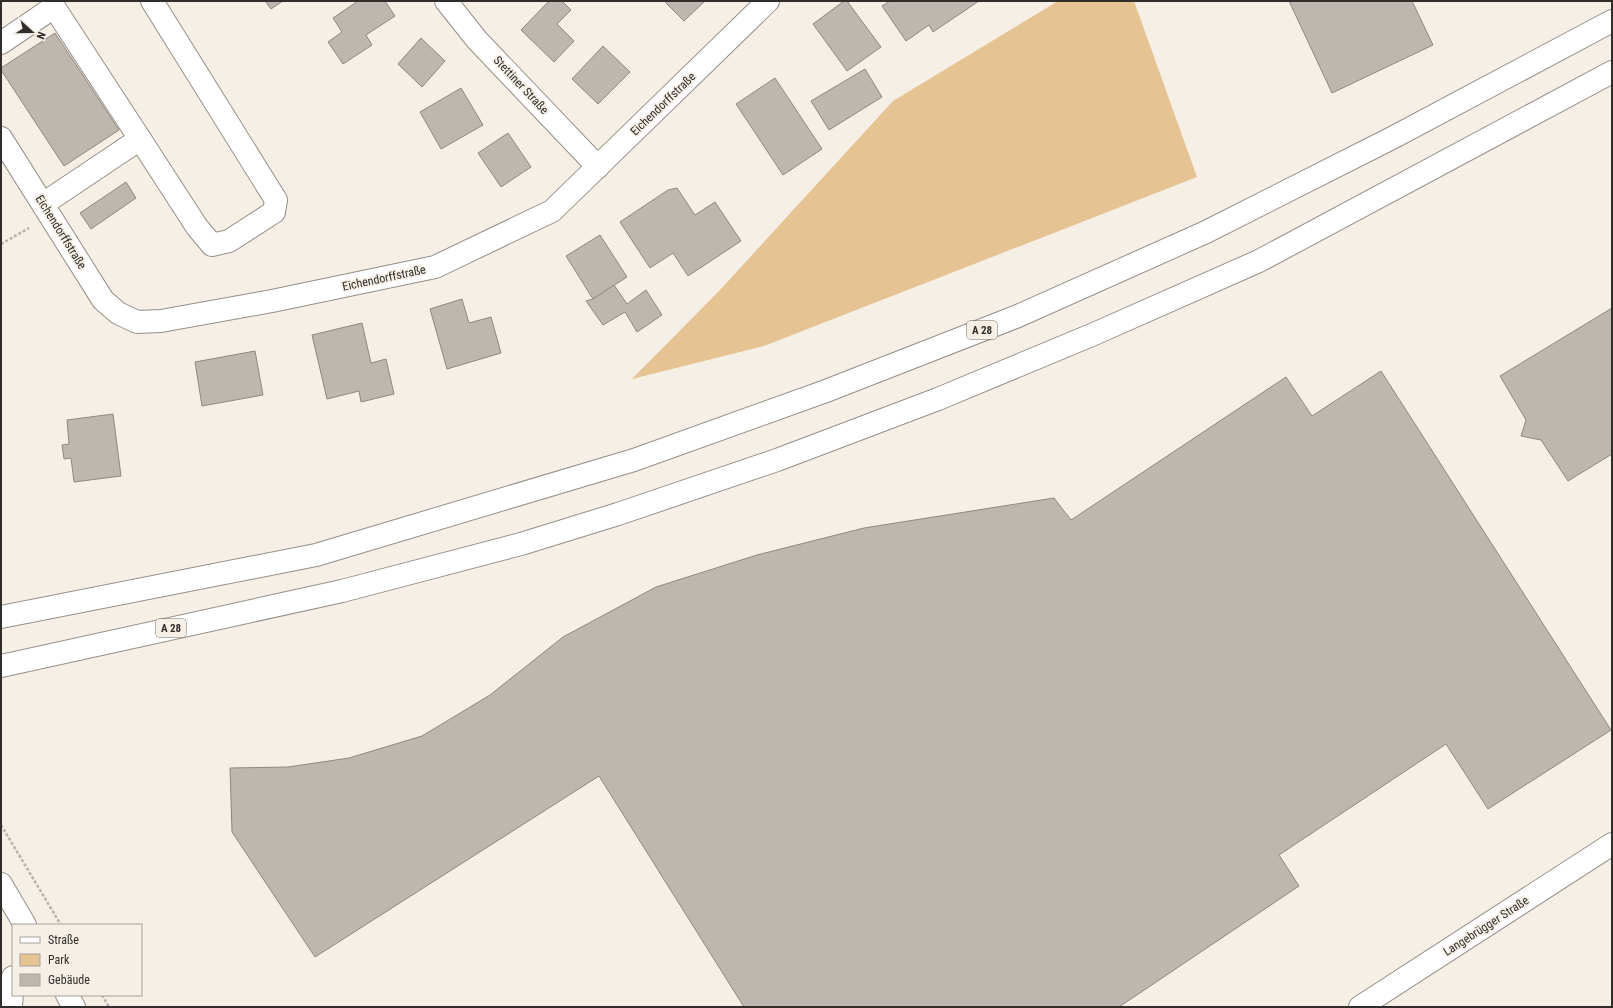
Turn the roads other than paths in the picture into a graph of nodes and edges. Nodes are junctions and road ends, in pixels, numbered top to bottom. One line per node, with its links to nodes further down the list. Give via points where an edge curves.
1 (152, 1): 9 (main road, via 276,200 274,212 229,241 212,245)
2 (446, 1): 10 (main road, Stettiner Straße, via 477,40)
3 (768, 1): 10 (main road, Eichendorffstraße)
4 (59, 4): 6 (main road); 9 (main road)
5 (1612, 21): 12 (main road, A 28, via 1392,138 1206,232 1018,316 826,391 634,460 316,555)
6 (1, 43)
7 (1612, 72): 13 (main road, A 28, via 1259,260 1094,334 938,399 777,460 520,544 342,591)
8 (1, 138): 11 (main road, Eichendorffstraße)
9 (140, 139): 11 (main road)
10 (598, 167): 11 (main road, Eichendorffstraße, via 552,211 435,267 161,321 137,322 118,313 103,300)
11 (47, 210)
12 (1, 617)
13 (1, 666)
14 (1612, 844): 21 (main road, Langebrügger Straße)
15 (1, 884): 16 (main road)
16 (24, 924)
17 (12, 992): 19 (main road)
18 (68, 996): 20 (main road)
19 (11, 1007)
20 (74, 1007)
21 (1360, 1007)

